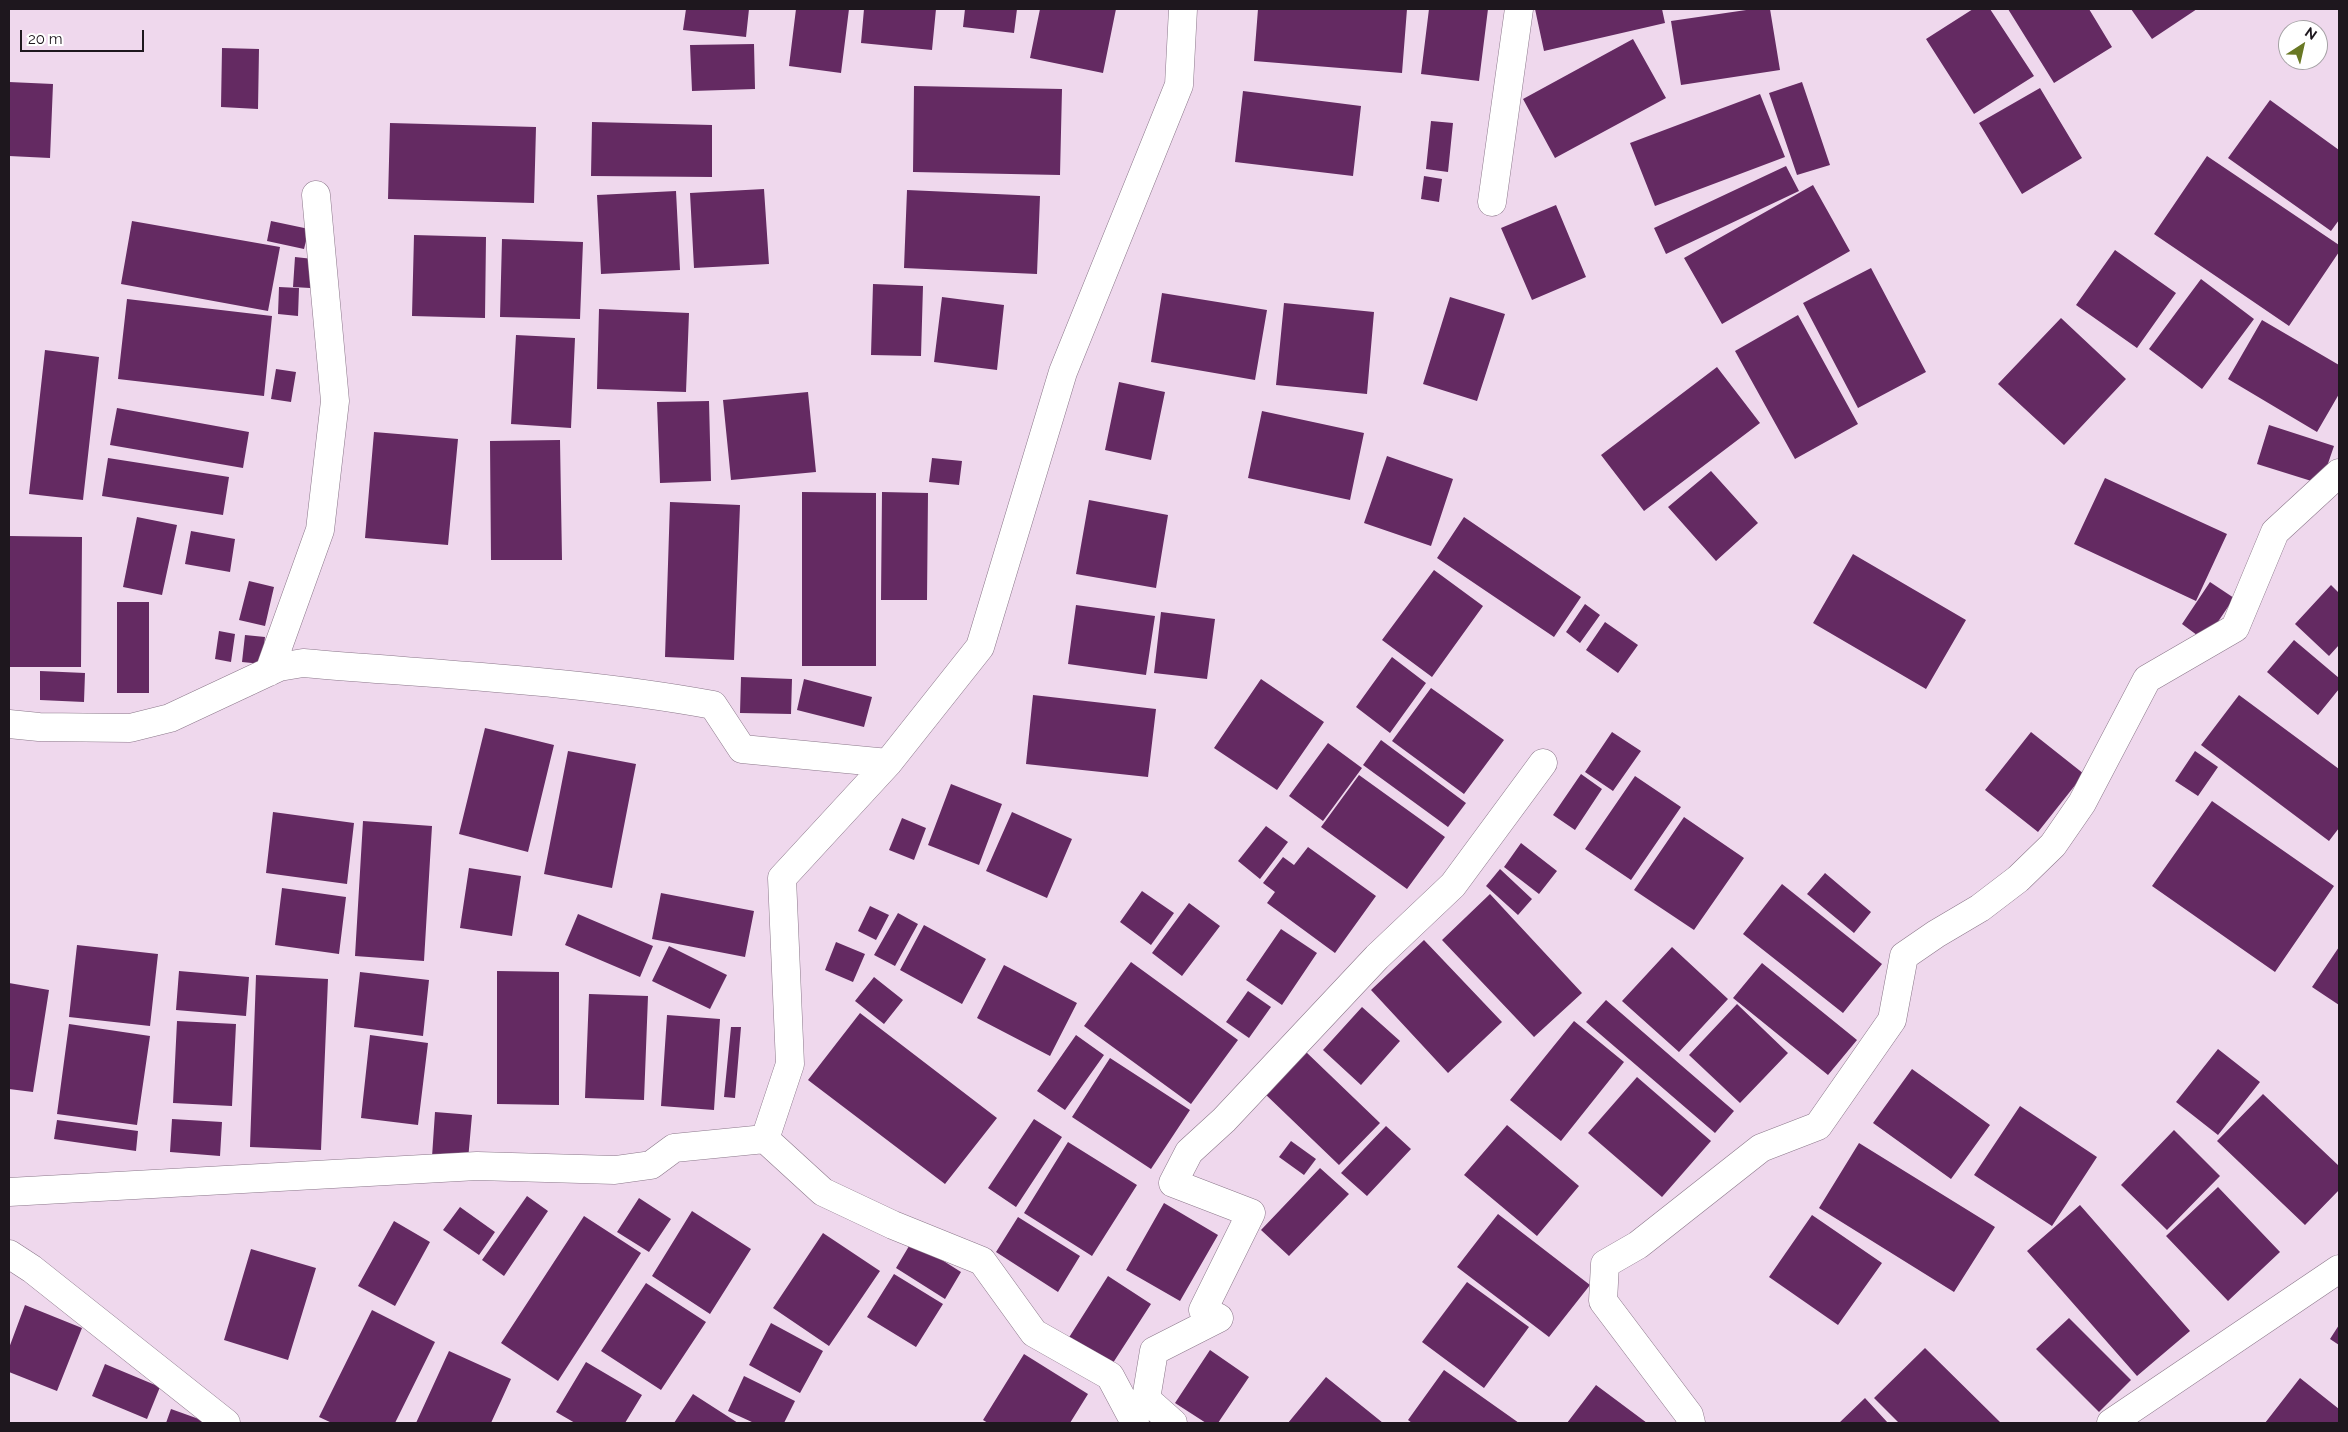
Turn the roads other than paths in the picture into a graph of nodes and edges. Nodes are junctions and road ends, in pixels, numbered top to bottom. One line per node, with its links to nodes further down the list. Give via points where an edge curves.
1 (1183, 9): 8 (street, via 1179,85 1063,372 980,647)
2 (1519, 9): 4 (street)
3 (316, 195): 6 (street, via 335,401 320,530)
4 (1492, 202)
5 (2339, 473): 17 (street, via 2274,532 2235,628 2146,679 2082,803 2053,845 2018,879 1980,908 1904,956 1892,1020 1818,1126 1761,1148 1638,1245 1605,1264 1603,1301 1689,1415)
6 (269, 672): 7 (street, via 170,718 130,728); 8 (street, via 303,663 457,673 658,695 713,705 742,749)
7 (9, 724)
8 (888, 763): 10 (street, via 782,878 790,1064)
9 (1543, 763): 16 (street, via 1453,885 1377,957 1224,1120 1189,1152 1173,1183 1251,1212 1203,1310 1219,1318 1154,1351 1146,1399)
10 (765, 1139): 11 (street, via 674,1148 651,1165 615,1170 477,1166); 15 (street, via 823,1192 982,1261 1034,1333 1110,1376)
11 (9, 1192)
12 (9, 1254): 14 (street)
13 (2339, 1270): 18 (street)
14 (226, 1423)
15 (1135, 1423)
16 (1172, 1423)
17 (1691, 1423)
18 (2111, 1423)

